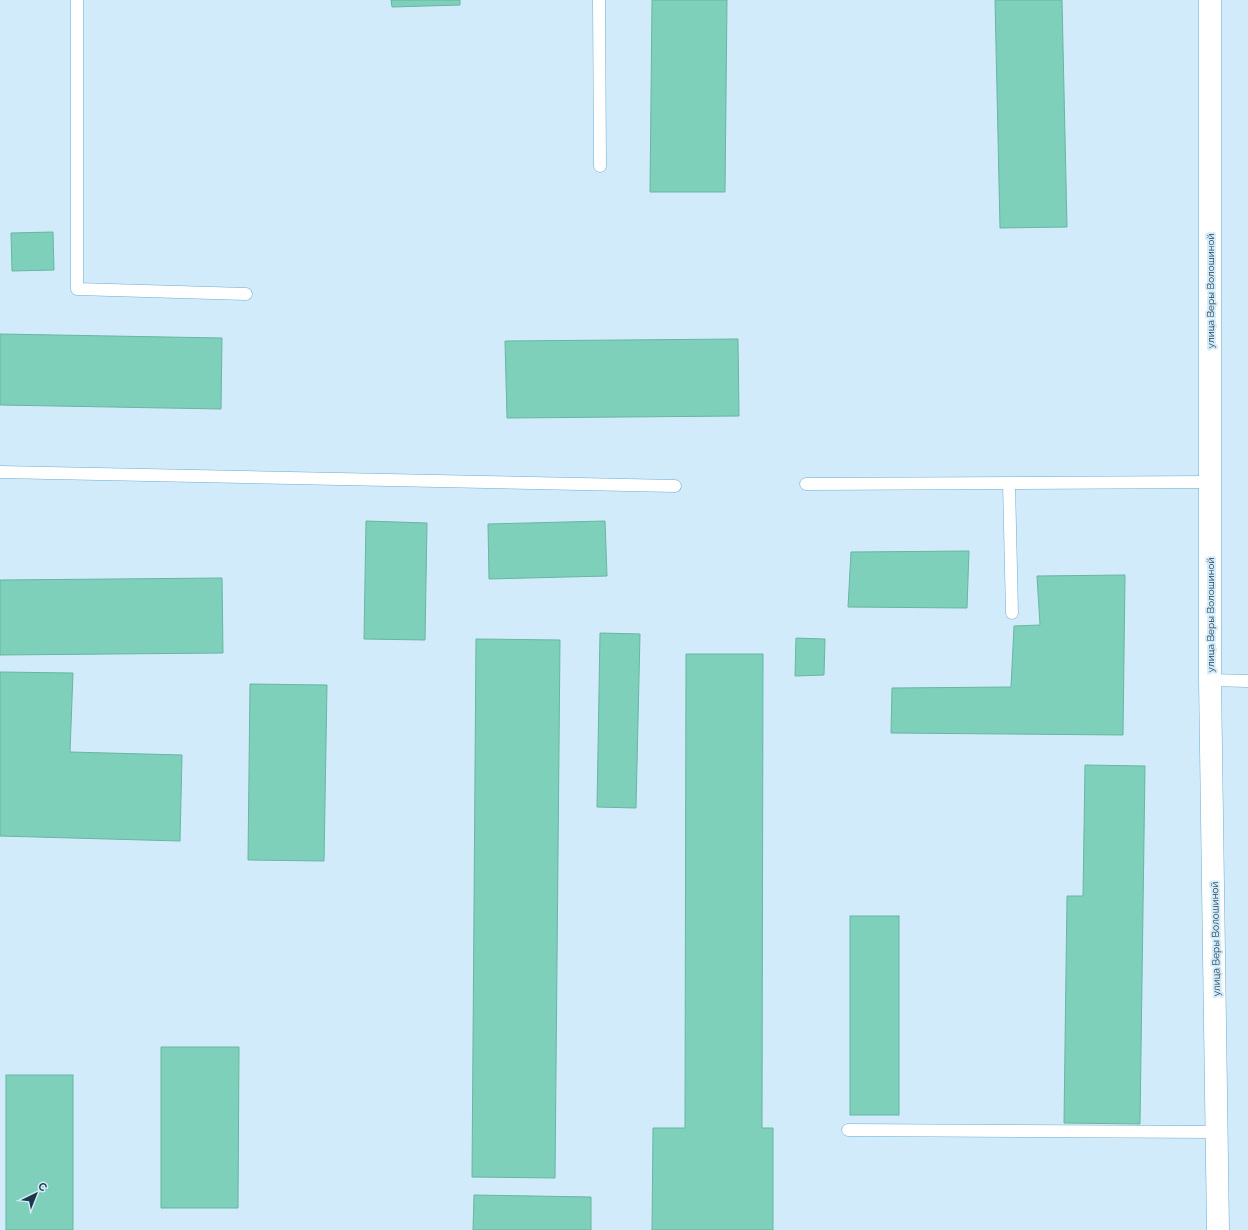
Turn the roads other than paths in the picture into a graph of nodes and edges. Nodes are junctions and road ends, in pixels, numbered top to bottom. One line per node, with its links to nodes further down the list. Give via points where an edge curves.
1 (77, 0): 5 (lane, via 77,289)
2 (599, 0): 4 (lane)
3 (1210, 0): 7 (street, улица Веры Волошиной)
4 (600, 166)
5 (246, 294)
6 (0, 472): 10 (lane)
7 (1210, 482): 9 (lane); 12 (street, улица Веры Волошиной)
8 (806, 484): 9 (lane)
9 (1009, 484): 11 (lane)
10 (675, 486)
11 (1012, 613)
12 (1210, 680): 13 (lane); 15 (street, улица Веры Волошиной)
13 (1248, 681)
14 (848, 1130): 15 (lane)
15 (1218, 1132): 16 (street, улица Веры Волошиной)
16 (1218, 1230)

